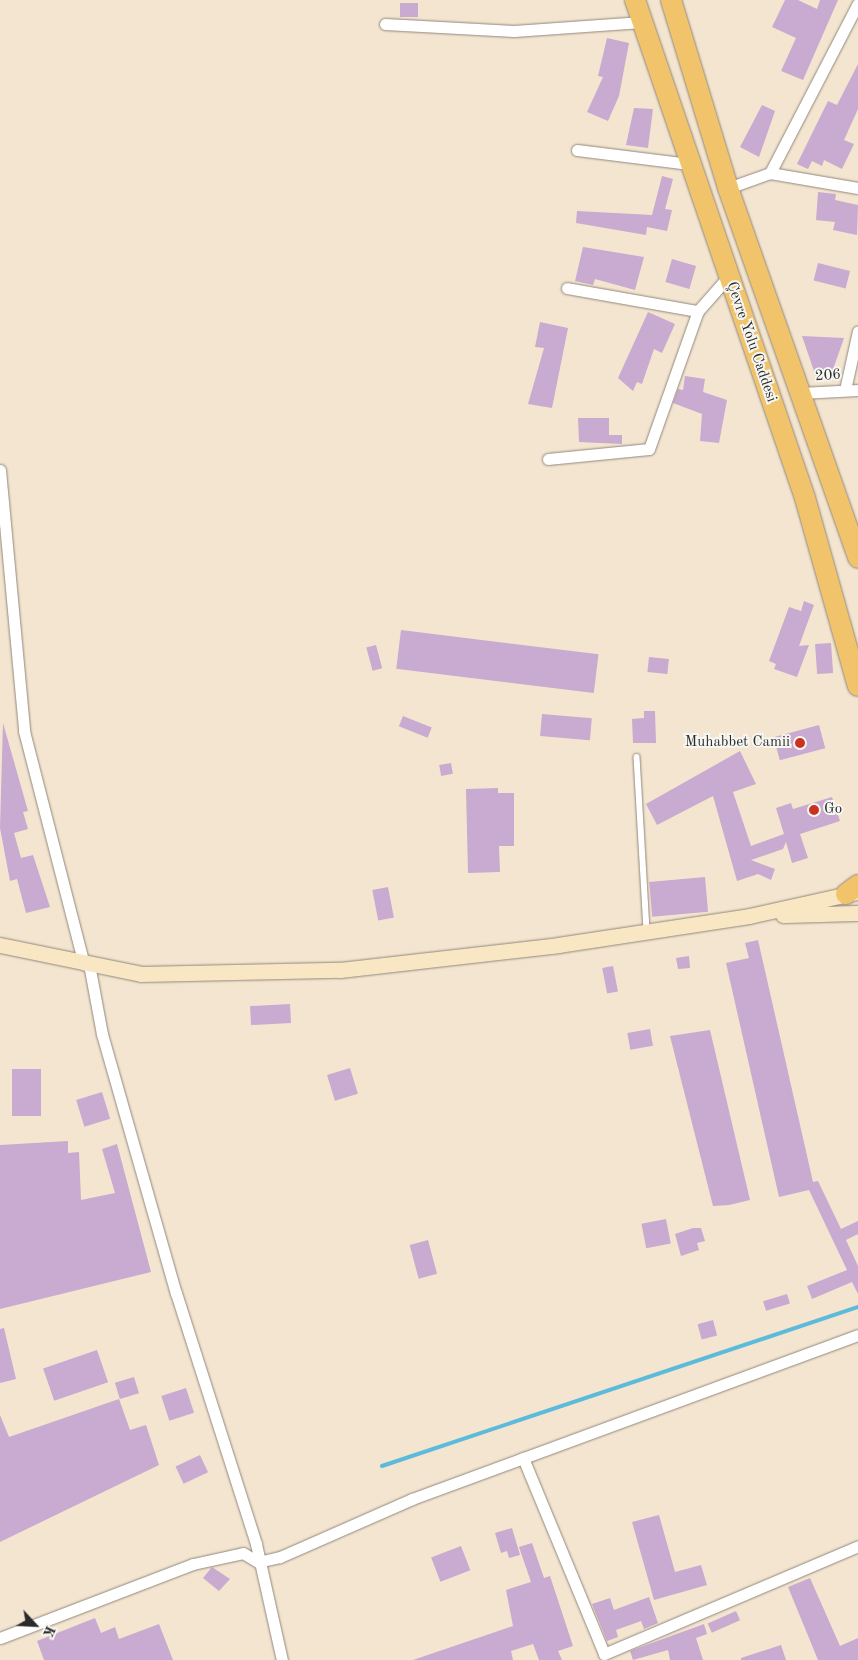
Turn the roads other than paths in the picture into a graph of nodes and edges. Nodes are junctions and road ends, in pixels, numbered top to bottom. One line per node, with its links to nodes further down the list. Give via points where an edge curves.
1 (634, 0): 4 (highway, Çevre Yolu Caddesi)
2 (671, 0): 9 (highway, Çevre Yolu Caddesi)
3 (858, 3): 8 (street)
4 (642, 22): 5 (street, via 514,31); 7 (highway, Çevre Yolu Caddesi)
5 (385, 24)
6 (576, 150): 7 (street)
7 (689, 164): 11 (highway, Çevre Yolu Caddesi)
8 (770, 173): 9 (street); 10 (street)
9 (728, 188): 17 (highway, Çevre Yolu Caddesi)
10 (858, 188)
11 (728, 278): 13 (street); 21 (highway, Çevre Yolu Caddesi, via 805,498)
12 (567, 288): 13 (street)
13 (698, 311): 18 (street, via 649,449)
14 (858, 331): 15 (street)
15 (845, 390): 16 (street, 206); 17 (street, 206)
16 (858, 390)
17 (800, 393): 20 (highway, Çevre Yolu Caddesi)
18 (548, 459)
19 (0, 470): 28 (street, via 24,731)
20 (858, 558)
21 (858, 686)
22 (637, 757): 26 (lane)
23 (854, 890): 25 (main road)
24 (858, 913): 25 (main road)
25 (749, 916): 26 (main road)
26 (647, 932): 28 (main road, via 340,970 141,974)
27 (0, 945): 28 (main road)
28 (87, 964): 32 (street, via 102,1034 135,1152)
29 (858, 1335): 30 (street)
30 (523, 1458): 31 (street, via 604,1654); 32 (street, via 412,1498 280,1557)
31 (858, 1546)
32 (258, 1562): 33 (street, via 243,1553 193,1564); 34 (street)
33 (0, 1638)
34 (282, 1660)

